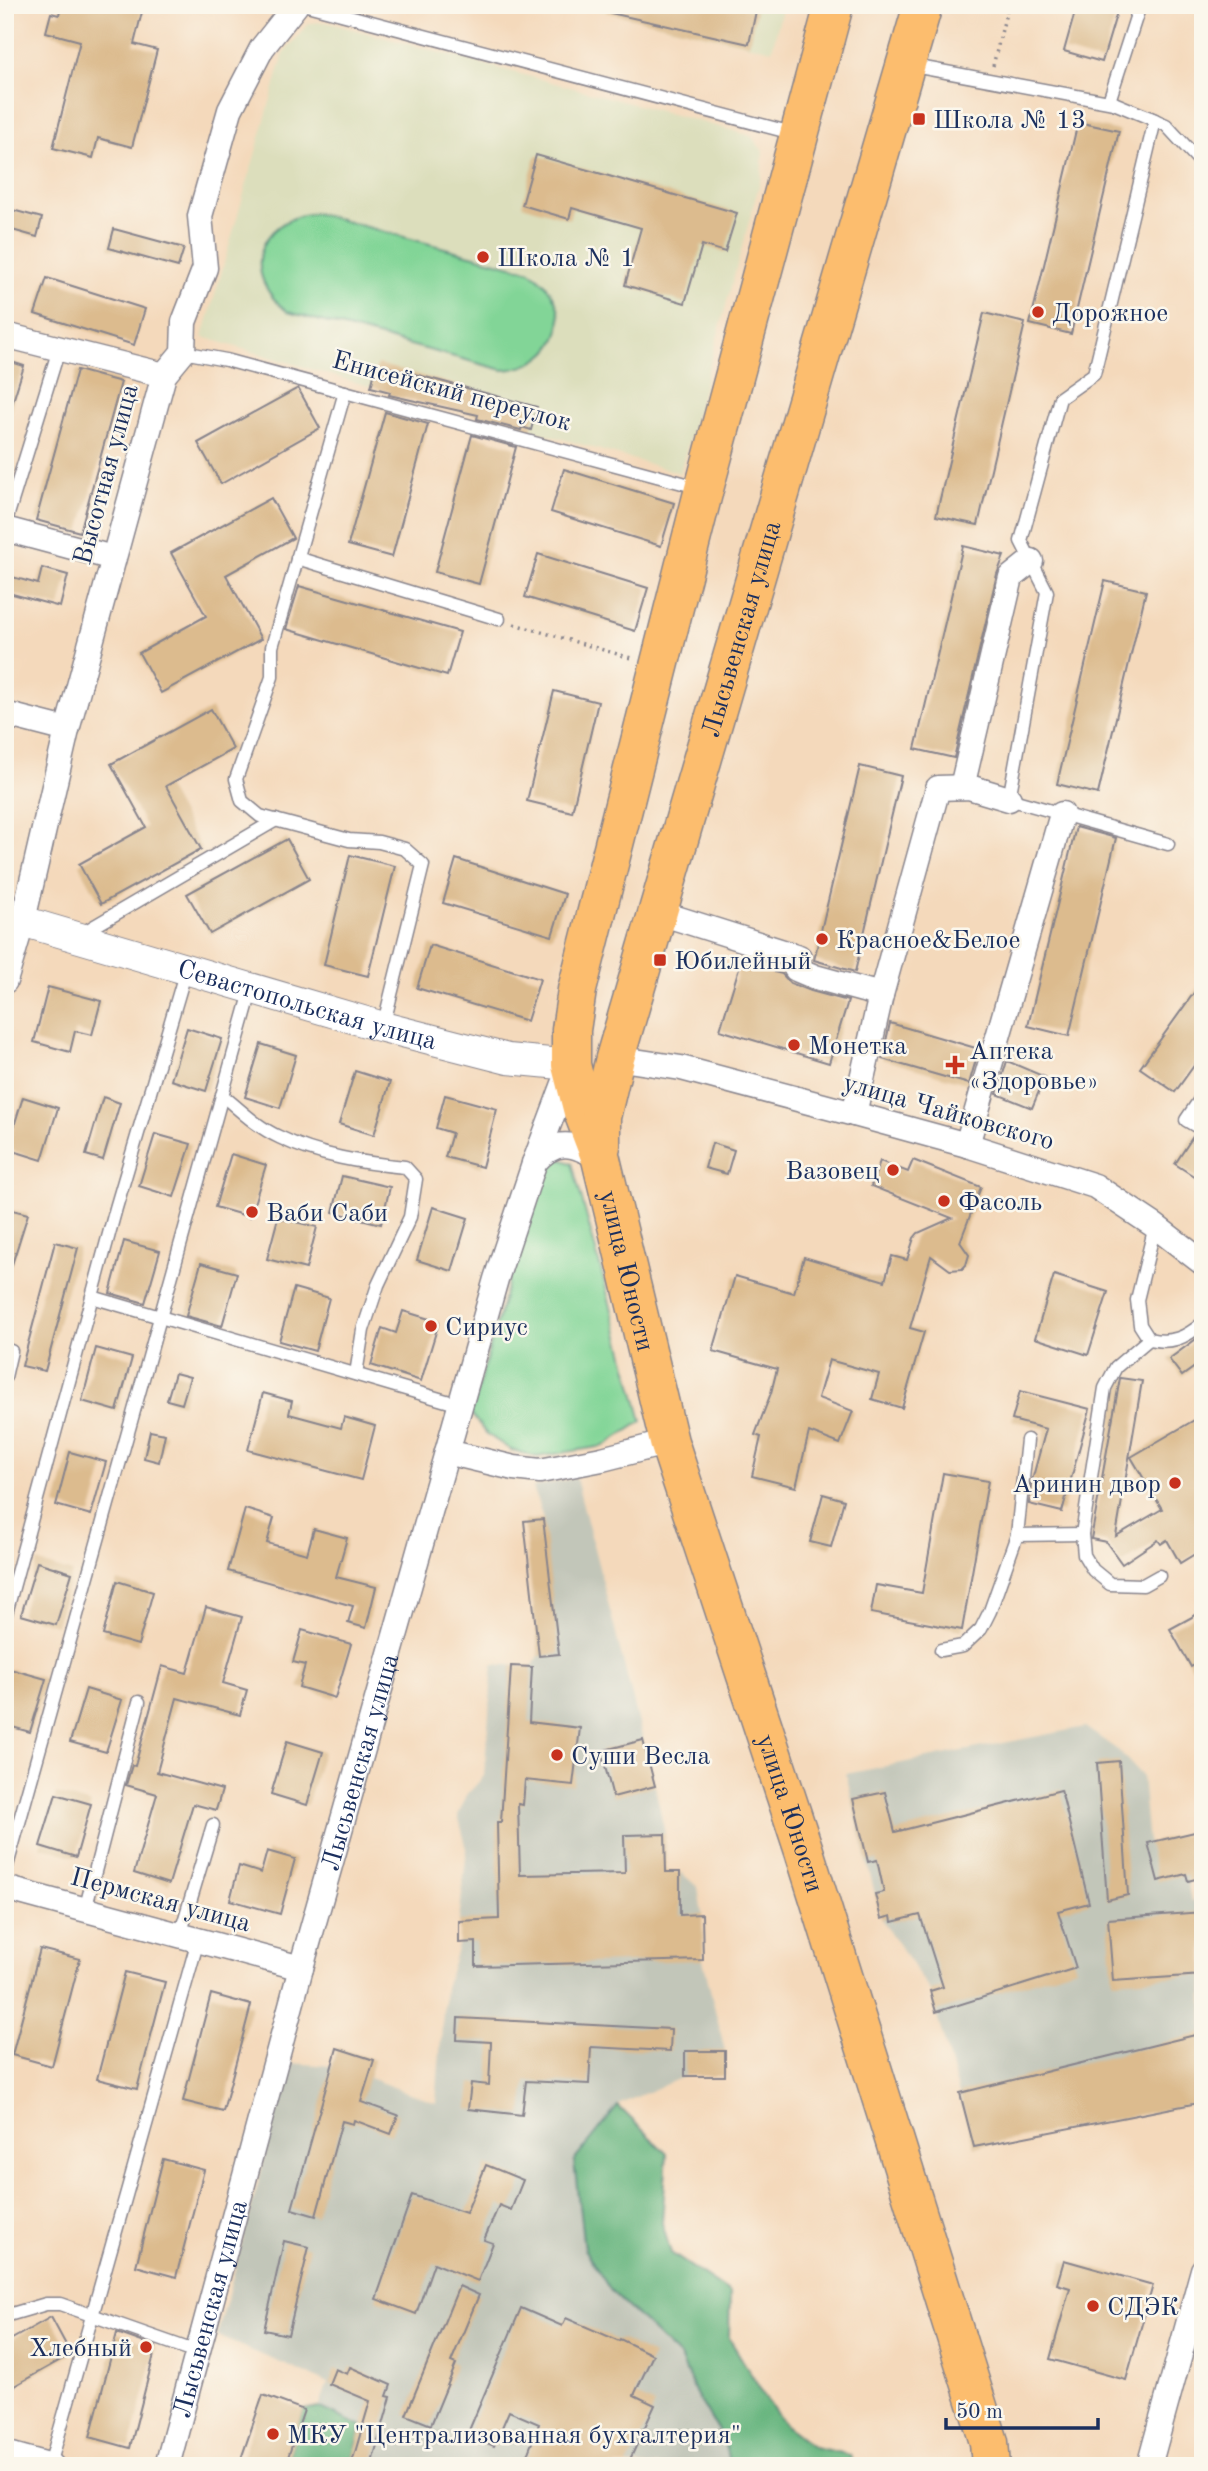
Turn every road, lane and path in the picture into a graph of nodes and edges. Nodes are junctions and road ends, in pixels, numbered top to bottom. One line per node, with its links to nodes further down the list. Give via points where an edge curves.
1 (296, 5): 15 (street, via 262,48 230,110 200,216 205,268 184,323)
2 (307, 5): 11 (lane)
3 (834, 5): 11 (main road, Лысьвенская улица)
4 (923, 5): 7 (main road, Лысьвенская улица)
5 (1008, 5): 8 (path)
6 (1140, 5): 9 (lane)
7 (908, 65): 8 (lane); 32 (main road, Лысьвенская улица)
8 (990, 78): 9 (lane)
9 (1109, 101): 10 (lane)
10 (1155, 120): 12 (lane, via 1166,125); 22 (lane, via 1094,374 1060,398 1021,541)
11 (799, 135): 18 (main road, Лысьвенская улица)
12 (1203, 165)
13 (5, 335): 14 (street)
14 (60, 349): 16 (street); 19 (lane)
15 (183, 352): 16 (street, Высотная улица); 17 (lane, Енисейский переулок)
16 (164, 375): 20 (street, Высотная улица)
17 (345, 392): 18 (lane, Енисейский переулок); 21 (lane)
18 (704, 489): 24 (main road, Лысьвенская улица)
19 (5, 526): 20 (street)
20 (113, 558): 26 (street, Высотная улица)
21 (297, 558): 23 (lane); 30 (lane, via 272,646 272,677 236,779 242,801 260,816)
22 (1031, 562): 27 (street, via 1011,578); 28 (lane, via 1047,592)
23 (499, 619): 24 (path)
24 (659, 666): 41 (main road, Лысьвенская улица, via 577,990)
25 (5, 714): 26 (street)
26 (67, 730): 33 (street, Высотная улица)
27 (962, 787): 28 (street); 38 (street, via 938,788)
28 (1009, 799): 29 (lane)
29 (1062, 814): 31 (lane); 46 (street)
30 (276, 820): 34 (lane); 39 (lane, via 349,840 405,849 423,865)
31 (1168, 844)
32 (657, 912): 38 (street, via 799,957 796,969); 40 (main road, Лысьвенская улица)
33 (14, 918): 34 (street, Севастопольская улица); 36 (street, Высотная улица)
34 (77, 936): 35 (street, Севастопольская улица)
35 (187, 969): 37 (street, Севастопольская улица); 51 (lane)
36 (5, 981)
37 (252, 988): 39 (street, Севастопольская улица); 42 (lane)
38 (881, 995): 44 (street)
39 (383, 1027): 41 (street, Севастопольская улица, via 508,1059)
40 (615, 1058): 41 (main road, Севастопольская улица); 44 (street, улица Чайковского, via 681,1068); 47 (main road, Лысьвенская улица, via 601,1117)
41 (571, 1065): 47 (main road, Лысьвенская улица); 48 (street, Лысьвенская улица)
42 (222, 1095): 52 (lane); 56 (lane, via 278,1137 365,1163 405,1167 416,1179 410,1217 363,1330)
43 (1203, 1095): 45 (lane, via 1186,1120)
44 (854, 1114): 46 (street, улица Чайковского)
45 (1203, 1130)
46 (967, 1145): 49 (street, улица Чайковского, via 1096,1186)
47 (601, 1158): 48 (street, via 572,1146 558,1146 545,1151); 60 (main road, улица Юности)
48 (534, 1164): 58 (street, Лысьвенская улица)
49 (1155, 1226): 50 (street, улица Чайковского); 54 (lane, via 1137,1300 1140,1325)
50 (1203, 1263)
51 (92, 1297): 52 (lane); 65 (lane)
52 (160, 1317): 56 (lane); 69 (lane)
53 (1203, 1323): 54 (lane, via 1166,1343)
54 (1149, 1339): 62 (lane, via 1116,1367 1105,1388)
55 (11, 1351): 57 (lane)
56 (356, 1374): 58 (lane)
57 (5, 1377)
58 (460, 1405): 61 (street, Лысьвенская улица)
59 (1027, 1440): 63 (lane)
60 (669, 1442): 61 (street, via 540,1471); 81 (main road, улица Юности, via 804,1851 989,2442)
61 (447, 1452): 73 (street, Лысьвенская улица)
62 (1082, 1534): 63 (lane); 64 (lane, via 1084,1555 1110,1584 1143,1585)
63 (1017, 1535): 66 (lane, via 981,1629 963,1646)
64 (1159, 1576)
65 (5, 1617)
66 (941, 1650)
67 (139, 1702): 71 (lane)
68 (213, 1825): 72 (lane)
69 (5, 1873)
70 (5, 1888): 71 (street, Пермская улица)
71 (85, 1910): 72 (street, Пермская улица)
72 (189, 1938): 73 (street, Пермская улица); 76 (lane)
73 (300, 1968): 77 (street, Лысьвенская улица)
74 (1203, 2270): 82 (street)
75 (5, 2316): 76 (lane, via 60,2304)
76 (92, 2316): 77 (lane); 79 (lane)
77 (197, 2352): 80 (street, Лысьвенская улица)
78 (5, 2453): 79 (street)
79 (51, 2465)
80 (167, 2466)
81 (991, 2466)
82 (1149, 2466)

